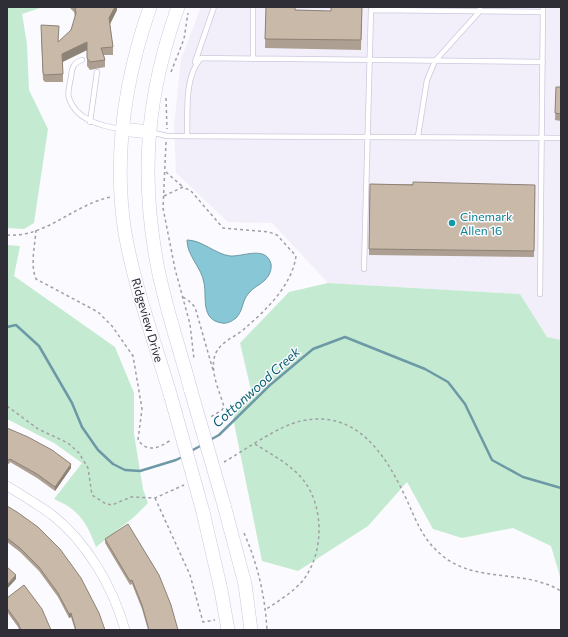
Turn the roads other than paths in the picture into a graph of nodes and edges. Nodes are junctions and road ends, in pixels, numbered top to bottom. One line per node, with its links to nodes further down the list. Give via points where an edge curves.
1 (150, 7): 15 (main road, Ridgeview Drive, via 132,65)
2 (178, 7): 16 (main road, Ridgeview Drive, via 159,70)
3 (214, 7): 12 (lane)
4 (253, 7): 7 (lane)
5 (480, 9): 6 (lane); 9 (lane, via 371,10); 10 (lane)
6 (543, 9): 11 (lane)
7 (253, 59): 9 (lane); 12 (lane, via 201,58)
8 (82, 60): 14 (lane, via 72,68 68,97 73,106)
9 (370, 61): 10 (lane); 18 (lane)
10 (435, 61): 11 (lane); 19 (lane, via 427,80)
11 (543, 62): 20 (lane)
12 (194, 66): 17 (lane, via 188,97)
13 (97, 72): 14 (lane)
14 (90, 122): 15 (lane)
15 (122, 129): 16 (main road); 26 (main road, Ridgeview Drive, bridge, via 121,178 125,233 203,512)
16 (149, 132): 17 (lane, via 167,136); 27 (main road, Ridgeview Drive, bridge, via 148,188 157,265 245,584)
17 (187, 136): 18 (lane)
18 (368, 136): 19 (lane); 22 (lane)
19 (418, 136): 20 (lane)
20 (542, 138): 21 (lane); 23 (lane)
21 (561, 138)
22 (364, 269)
23 (540, 294)
24 (7, 486): 25 (street, via 52,515 71,533 104,579 115,600)
25 (125, 630)
26 (228, 630)
27 (251, 630)

